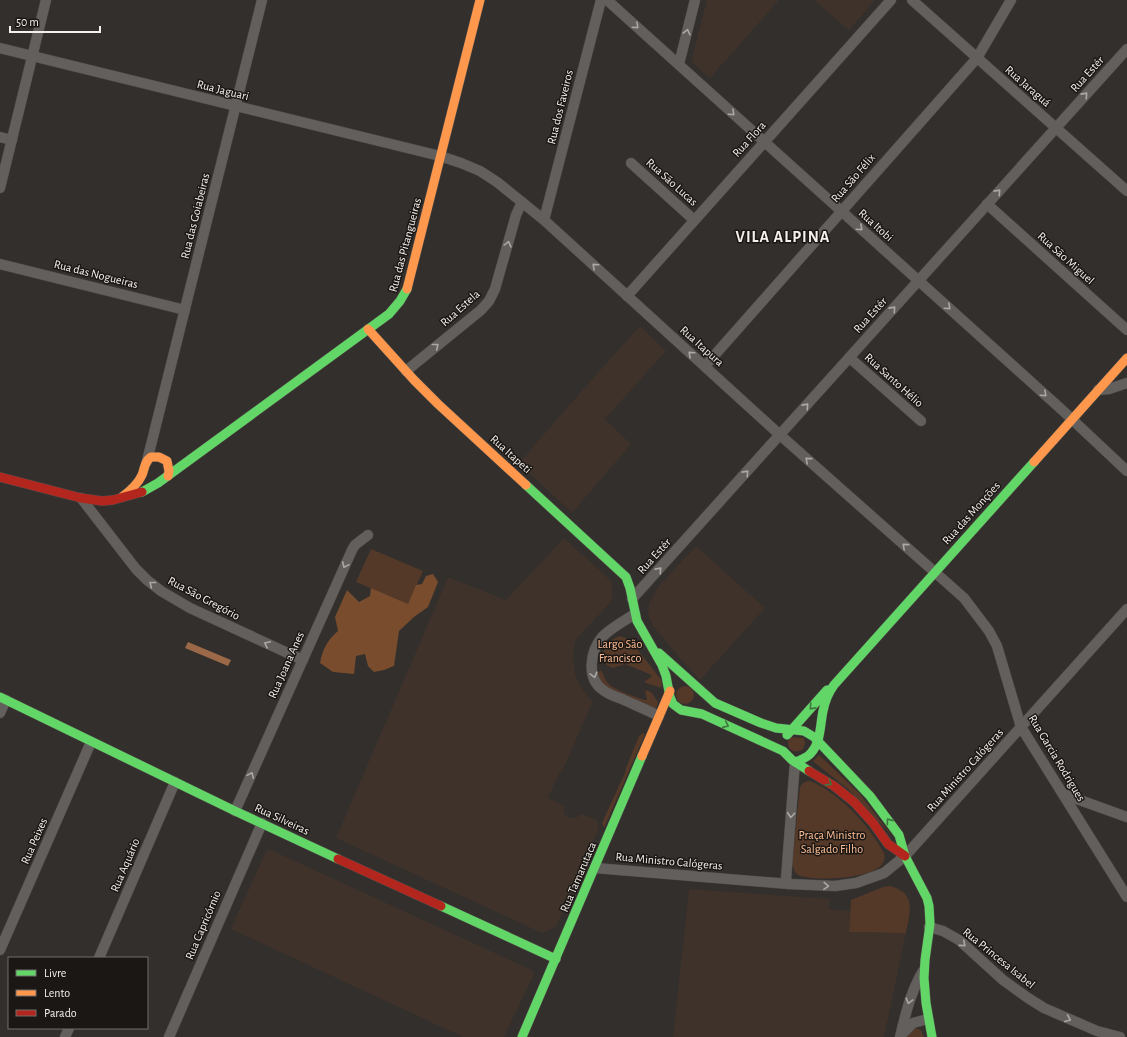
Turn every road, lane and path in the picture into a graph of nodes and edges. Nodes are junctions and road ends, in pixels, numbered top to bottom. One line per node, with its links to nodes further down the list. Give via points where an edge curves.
1 (46, 0): 12 (street)
2 (262, 0): 15 (street, Rua das Goiabeiras)
3 (480, 0): 20 (street, Rua das Pitangueiras)
4 (601, 0): 27 (street, Rua dos Faveiros)
5 (607, 0): 14 (street, Rua Itobi, one-way to 14)
6 (695, 0): 14 (street, one-way to 6)
7 (891, 0): 19 (street, Rua Flora)
8 (912, 0): 13 (street, Rua Jaraguá)
9 (1011, 0): 13 (street, Rua São Félix)
10 (0, 48): 12 (street, Rua Jaguari)
11 (1127, 49): 16 (street, Rua Estér, one-way to 11)
12 (32, 56): 15 (street, Rua Jaguari); 18 (street)
13 (977, 58): 16 (street, Rua Jaraguá); 26 (street, Rua São Félix)
14 (679, 64): 19 (street, Rua Itobi, one-way to 19)
15 (237, 106): 20 (street, Rua Jaguari); 32 (street, Rua das Goiabeiras)
16 (1056, 127): 23 (street, Rua Jaraguá); 25 (street, Rua Estér, one-way to 16)
17 (0, 137): 18 (street)
18 (12, 140): 22 (street)
19 (764, 143): 26 (street, Rua Itobi); 28 (street, Rua Flora)
20 (440, 156): 24 (street, Rua Itapura, via 480,171); 33 (street, Rua das Pitangueiras, via 404,297 389,314)
21 (631, 163): 28 (street, Rua São Lucas)
22 (0, 188)
23 (1127, 191)
24 (522, 202): 27 (street, Rua Itapura); 38 (street, Rua Estela, one-way to 24, via 489,301)
25 (987, 204): 30 (street, Rua Estér); 34 (street, Rua São Miguel)
26 (842, 211): 30 (street, Rua Itobi, one-way to 30); 37 (street, Rua São Félix)
27 (544, 220): 31 (street, Rua Itapura, one-way to 27)
28 (694, 220): 31 (street, Rua Flora)
29 (0, 264): 32 (street, Rua das Nogueiras)
30 (919, 281): 35 (street, Rua Estér, one-way to 30); 41 (street, Rua Itobi, one-way to 41)
31 (627, 296): 37 (street, Rua Itapura, one-way to 31)
32 (185, 310): 44 (street, Rua das Goiabeiras)
33 (368, 329): 38 (street, Rua Itapeti); 47 (street, Rua das Pitangueiras)
34 (1127, 330)
35 (850, 358): 42 (street, Rua Santo Hélio); 43 (street, Rua Estér, one-way to 35)
36 (1127, 358): 40 (street, Rua das Monções)
37 (705, 366): 43 (street, Rua Itapura)
38 (406, 371): 57 (street, Rua Itapeti, via 621,571 629,582)
39 (1127, 383): 40 (street)
40 (1098, 390): 41 (street, Rua das Monções)
41 (1072, 419): 48 (street, Rua Itobi); 56 (street, Rua das Monções)
42 (921, 421)
43 (780, 435): 56 (street, Rua Itapura, one-way to 43); 57 (street, Rua Estér, one-way to 43)
44 (153, 439): 45 (street, via 156,450); 46 (street, Rua das Goiabeiras)
45 (165, 459): 46 (street, via 154,457); 47 (street, via 178,465); 50 (street)
46 (147, 461): 49 (street, Rua das Goiabeiras)
47 (183, 464): 50 (street, Rua das Pitangueiras)
48 (1127, 471)
49 (143, 472): 52 (street, via 148,480); 54 (street, via 134,487)
50 (168, 476): 52 (street, Rua das Pitangueiras)
51 (0, 477): 53 (street, Rua das Pitangueiras)
52 (158, 482): 54 (street, Rua das Pitangueiras, via 140,493)
53 (81, 498): 54 (street, Rua das Pitangueiras, via 102,501); 61 (street, Rua São Gregório, one-way to 53, via 190,608 161,591 136,569)
54 (120, 498)
55 (368, 535): 61 (street, Rua Joana Anes, one-way to 61, via 352,550)
56 (935, 572): 63 (street, Rua das Monções); 69 (street, Rua Garcia Rodrigues, via 964,598 989,631 1001,657)
57 (632, 599): 59 (street)
58 (1127, 608): 69 (street, Rua Ministro Calógeras)
59 (635, 614): 60 (street, via 640,628); 68 (street, one-way to 68, via 602,637 592,663 593,676 606,693)
60 (653, 647): 62 (street); 65 (street, via 665,673)
61 (303, 660): 77 (street, Rua Joana Anes, one-way to 61)
62 (688, 681): 64 (street); 65 (street, Rua Tamarutaca, via 678,682)
63 (834, 685): 70 (street, Rua das Monções, one-way to 70, via 825,691); 71 (street, Rua das Monções, via 825,703)
64 (700, 691): 68 (street, via 697,706); 70 (street, via 715,703 754,721)
65 (669, 693): 68 (street, Rua Tamarutaca); 68 (street)
66 (3, 698): 67 (street); 72 (street, Rua Silveiras)
67 (0, 713)
68 (675, 713): 73 (street, one-way to 73, via 702,714); 81 (street, Rua Tamarutaca, via 656,727)
69 (1021, 727): 76 (street, Rua Garcia Rodrigues); 80 (street, Rua Ministro Calógeras)
70 (791, 730): 71 (street, via 809,733); 73 (street, via 784,742)
71 (819, 741): 74 (street, via 813,753); 80 (street, one-way to 71, via 899,835 883,813)
72 (91, 742): 75 (street, Rua Silveiras); 85 (street, Rua Peixes)
73 (783, 751): 74 (street)
74 (796, 762): 80 (street, one-way to 80, via 854,802 888,844); 82 (street, one-way to 82, via 786,879)
75 (175, 782): 77 (street, Rua Silveiras); 86 (street, Rua Aquário)
76 (1063, 794): 78 (street); 83 (street, Rua Garcia Rodrigues)
77 (235, 811): 79 (street, Rua Silveiras)
78 (1127, 817)
79 (262, 823): 87 (street, Rua Silveiras); 91 (street, Rua Capricórnio)
80 (905, 856): 82 (street, Rua Ministro Calógeras, one-way to 80, via 835,886 856,883 884,873); 84 (street, via 927,898 930,912)
81 (595, 868): 82 (street, Rua Ministro Calógeras); 87 (street, Rua Tamarutaca)
82 (788, 884)
83 (1127, 897)
84 (929, 927): 88 (street); 94 (street, Rua Princesa Isabel, one-way to 94, via 959,940 1009,984 1039,1005 1080,1024)
85 (0, 950)
86 (99, 957)
87 (556, 959): 92 (street, Rua Tamarutaca)
88 (924, 970): 89 (street); 90 (street, one-way to 90, via 910,998)
89 (928, 1019): 90 (street, via 913,1023); 93 (street)
90 (901, 1036)
91 (169, 1037)
92 (522, 1037)
93 (932, 1037)
94 (1120, 1037)

